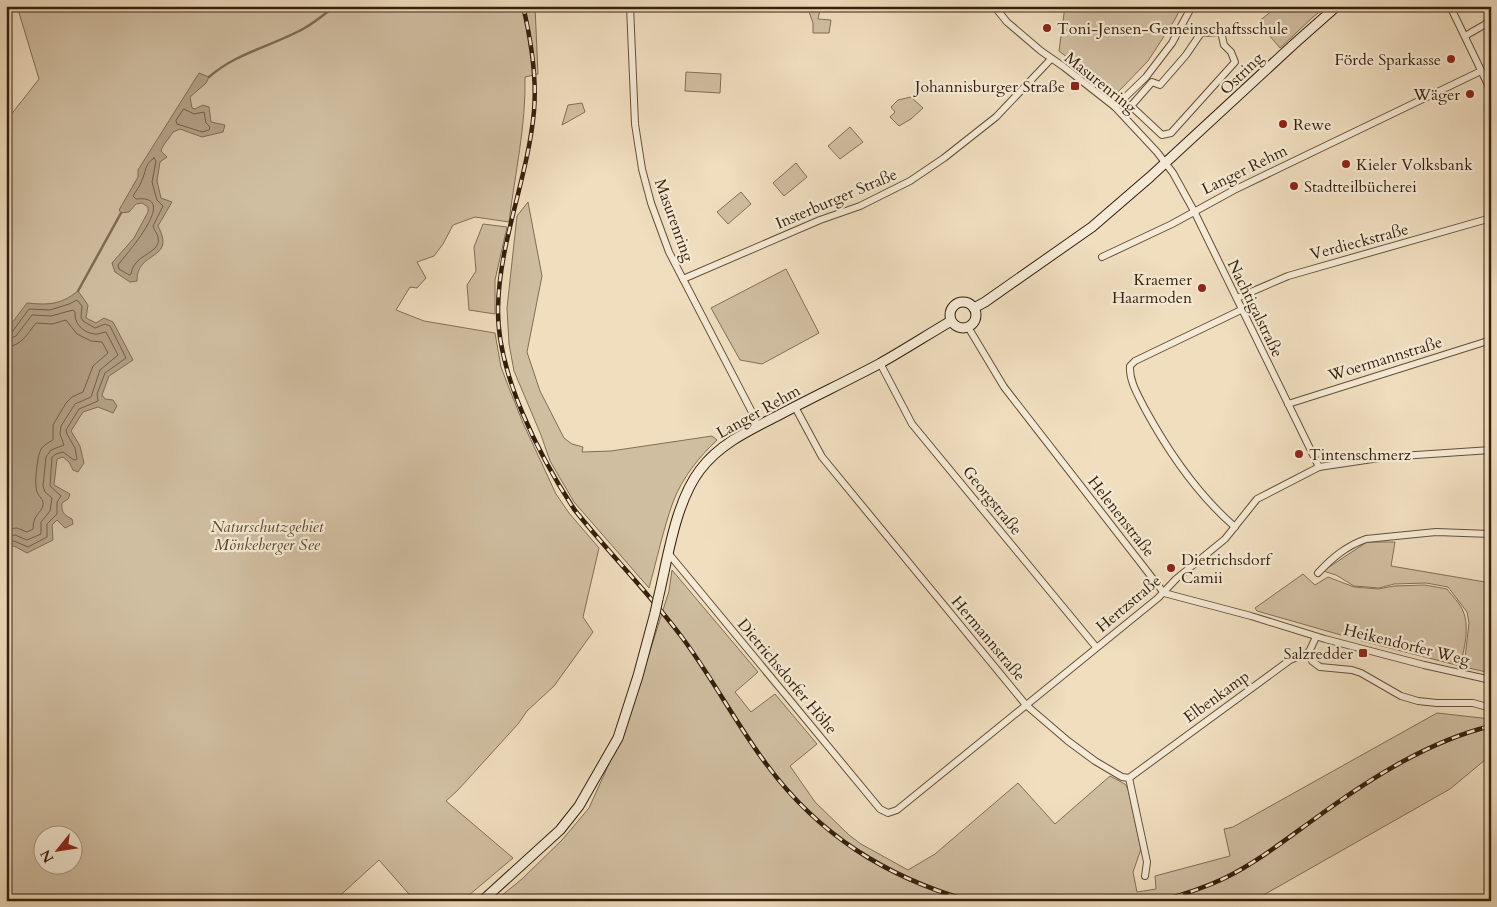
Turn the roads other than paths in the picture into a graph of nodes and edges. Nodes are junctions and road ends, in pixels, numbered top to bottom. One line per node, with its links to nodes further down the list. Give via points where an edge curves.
1 (630, 6): 17 (street, Masurenring, via 635,124 642,169 669,252)
2 (994, 6): 8 (street, Masurenring, via 1007,22)
3 (1192, 6): 12 (street, via 1167,50 1146,77)
4 (1337, 6): 13 (street, Ostring)
5 (1450, 6): 7 (street)
6 (1491, 20): 7 (street)
7 (1465, 36): 10 (street)
8 (1051, 59): 12 (street, Masurenring); 17 (street, Insterburger Straße, via 996,118 910,182)
9 (1235, 62): 9 (street, via 1171,133 1162,135 1131,106 1152,82 1160,85 1201,33 1221,32 1224,45)
10 (1481, 71): 11 (street); 14 (street, Langer Rehm)
11 (1491, 91)
12 (1115, 107): 13 (street, Masurenring)
13 (1165, 163): 14 (street, Nachtigalstraße); 19 (street, via 1092,227)
14 (1194, 211): 16 (street, Langer Rehm); 18 (street, Nachtigalstraße)
15 (1491, 218): 18 (street, Verdieckstraße, via 1288,276)
16 (1102, 257)
17 (683, 279): 27 (street, Masurenring)
18 (1237, 298): 20 (street, Nachtigalstraße)
19 (974, 308): 21 (street, via 964,302 956,304 950,313); 22 (street, via 974,321)
20 (1241, 310): 25 (street, Nachtigalstraße); 30 (street, via 1135,361 1130,366 1129,375 1172,456 1202,495)
21 (951, 321): 22 (street, via 957,326); 24 (street, Langer Rehm)
22 (968, 327): 34 (street, Helenenstraße, via 1004,387)
23 (1491, 340): 25 (street, Woermannstraße)
24 (880, 363): 26 (street, Langer Rehm); 36 (street, Georgstraße, via 912,424)
25 (1288, 404): 29 (street, Nachtigalstraße)
26 (795, 407): 27 (street, Langer Rehm); 39 (street, Hermannstraße, via 822,457)
27 (757, 426): 32 (street, Langer Rehm, via 725,445 700,470 682,504)
28 (1491, 450): 29 (street, Hertzstraße, via 1386,457)
29 (1318, 467): 30 (street, Hertzstraße, via 1257,499)
30 (1234, 527): 34 (street, Hertzstraße, via 1225,539)
31 (1491, 534): 33 (street, via 1429,533 1366,539 1335,556)
32 (669, 554): 42 (street, Dietrichsdorfer Höhe, via 880,809); 44 (street, Langer Rehm, bridge, via 638,676 618,738 579,806 560,830)
33 (1318, 572)
34 (1164, 592): 35 (street); 36 (street, Hertzstraße)
35 (1316, 637): 37 (street); 38 (street, Heikendorfer Weg)
36 (1096, 647): 39 (street, Hertzstraße)
37 (1309, 652): 40 (street, via 1312,661 1320,667 1361,673 1401,696 1418,701 1473,703); 41 (street, Elbenkamp, via 1290,660)
38 (1491, 680)
39 (1026, 705): 41 (street, Hermannstraße, via 1068,741 1122,777); 42 (street, Hertzstraße)
40 (1491, 708)
41 (1129, 778): 43 (street, via 1147,862)
42 (888, 814)
43 (1145, 876)
44 (482, 901)

